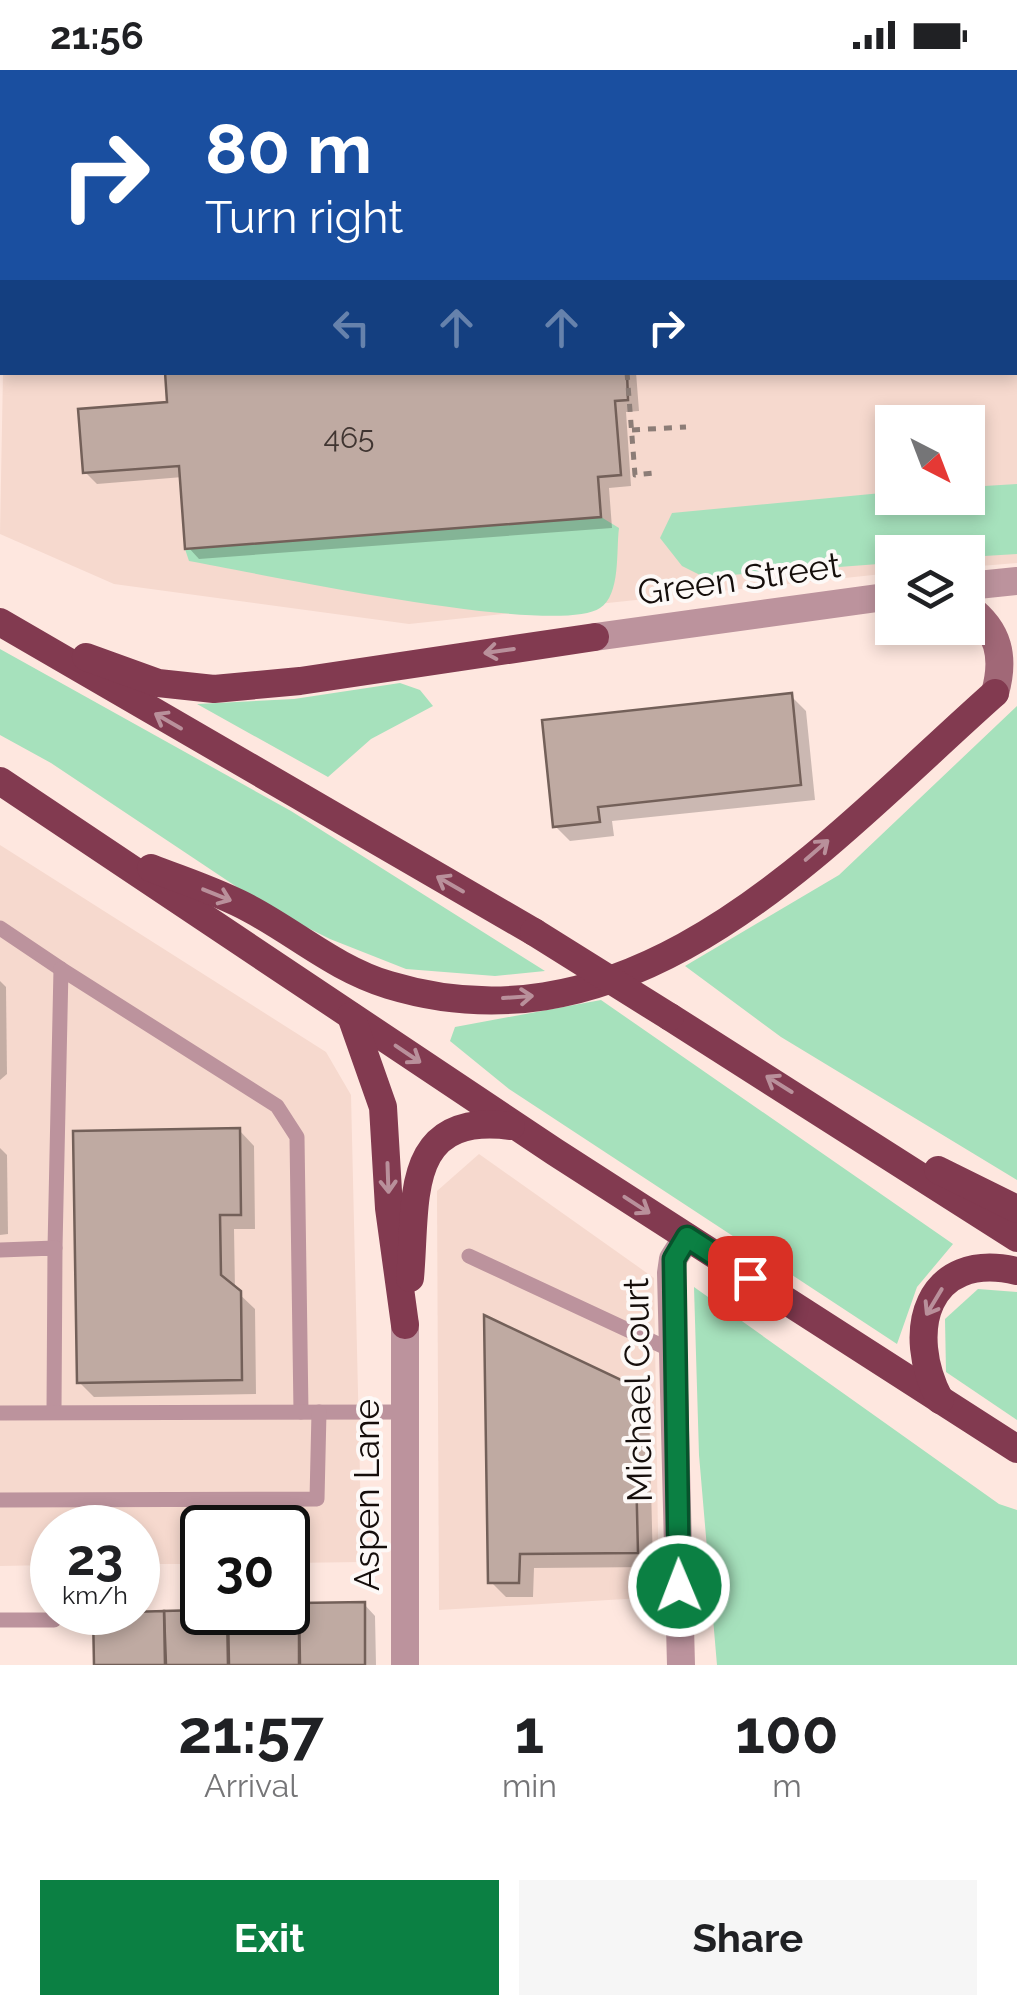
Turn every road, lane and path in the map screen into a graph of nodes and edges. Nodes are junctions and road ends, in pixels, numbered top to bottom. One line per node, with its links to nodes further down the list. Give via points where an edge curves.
1 (628, 375): 3 (path)
2 (686, 427): 3 (path)
3 (632, 430): 4 (path, via 635,475)
4 (654, 473)
5 (1017, 581): 6 (street)
6 (985, 584)
7 (875, 598): 10 (street, Green Street)
8 (985, 622): 12 (main road, via 999,648)
9 (4, 624): 10 (highway, one-way to 9, via 214,689 134,676); 19 (highway, one-way to 9, bridge, via 534,932)
10 (595, 637)
11 (1017, 675): 12 (street)
12 (995, 693): 14 (highway, one-way to 12, via 250,908 320,954 391,986 476,998 539,996 626,974 721,928 764,898)
13 (0, 781): 14 (highway)
14 (94, 844): 17 (highway)
15 (0, 928): 16 (lane)
16 (60, 969): 23 (lane); 32 (lane, via 276,1106 297,1137)
17 (352, 1016): 18 (highway, one-way to 18); 27 (highway, one-way to 27, via 383,1107)
18 (516, 1126): 21 (highway, one-way to 21); 27 (highway, via 484,1122 452,1130 422,1162)
19 (862, 1136): 20 (highway); 22 (highway)
20 (1017, 1209)
21 (687, 1237): 28 (street, Michael Court, via 672,1273); 29 (highway)
22 (1017, 1238)
23 (55, 1248): 24 (lane); 31 (lane)
24 (0, 1250)
25 (468, 1256): 28 (lane)
26 (1017, 1270): 29 (highway, one-way to 29, via 962,1273 932,1300 920,1344)
27 (405, 1325): 34 (street, Aspen Lane)
28 (674, 1351): 40 (street, Michael Court)
29 (940, 1400): 35 (highway)
30 (0, 1412): 31 (lane)
31 (54, 1412): 32 (lane)
32 (301, 1412): 33 (lane)
33 (319, 1412): 34 (lane); 36 (lane, via 317,1499)
34 (404, 1412): 39 (street, Aspen Lane)
35 (1017, 1449)
36 (0, 1500)
37 (0, 1620): 38 (lane)
38 (30, 1620)
39 (406, 1665)
40 (681, 1665)

